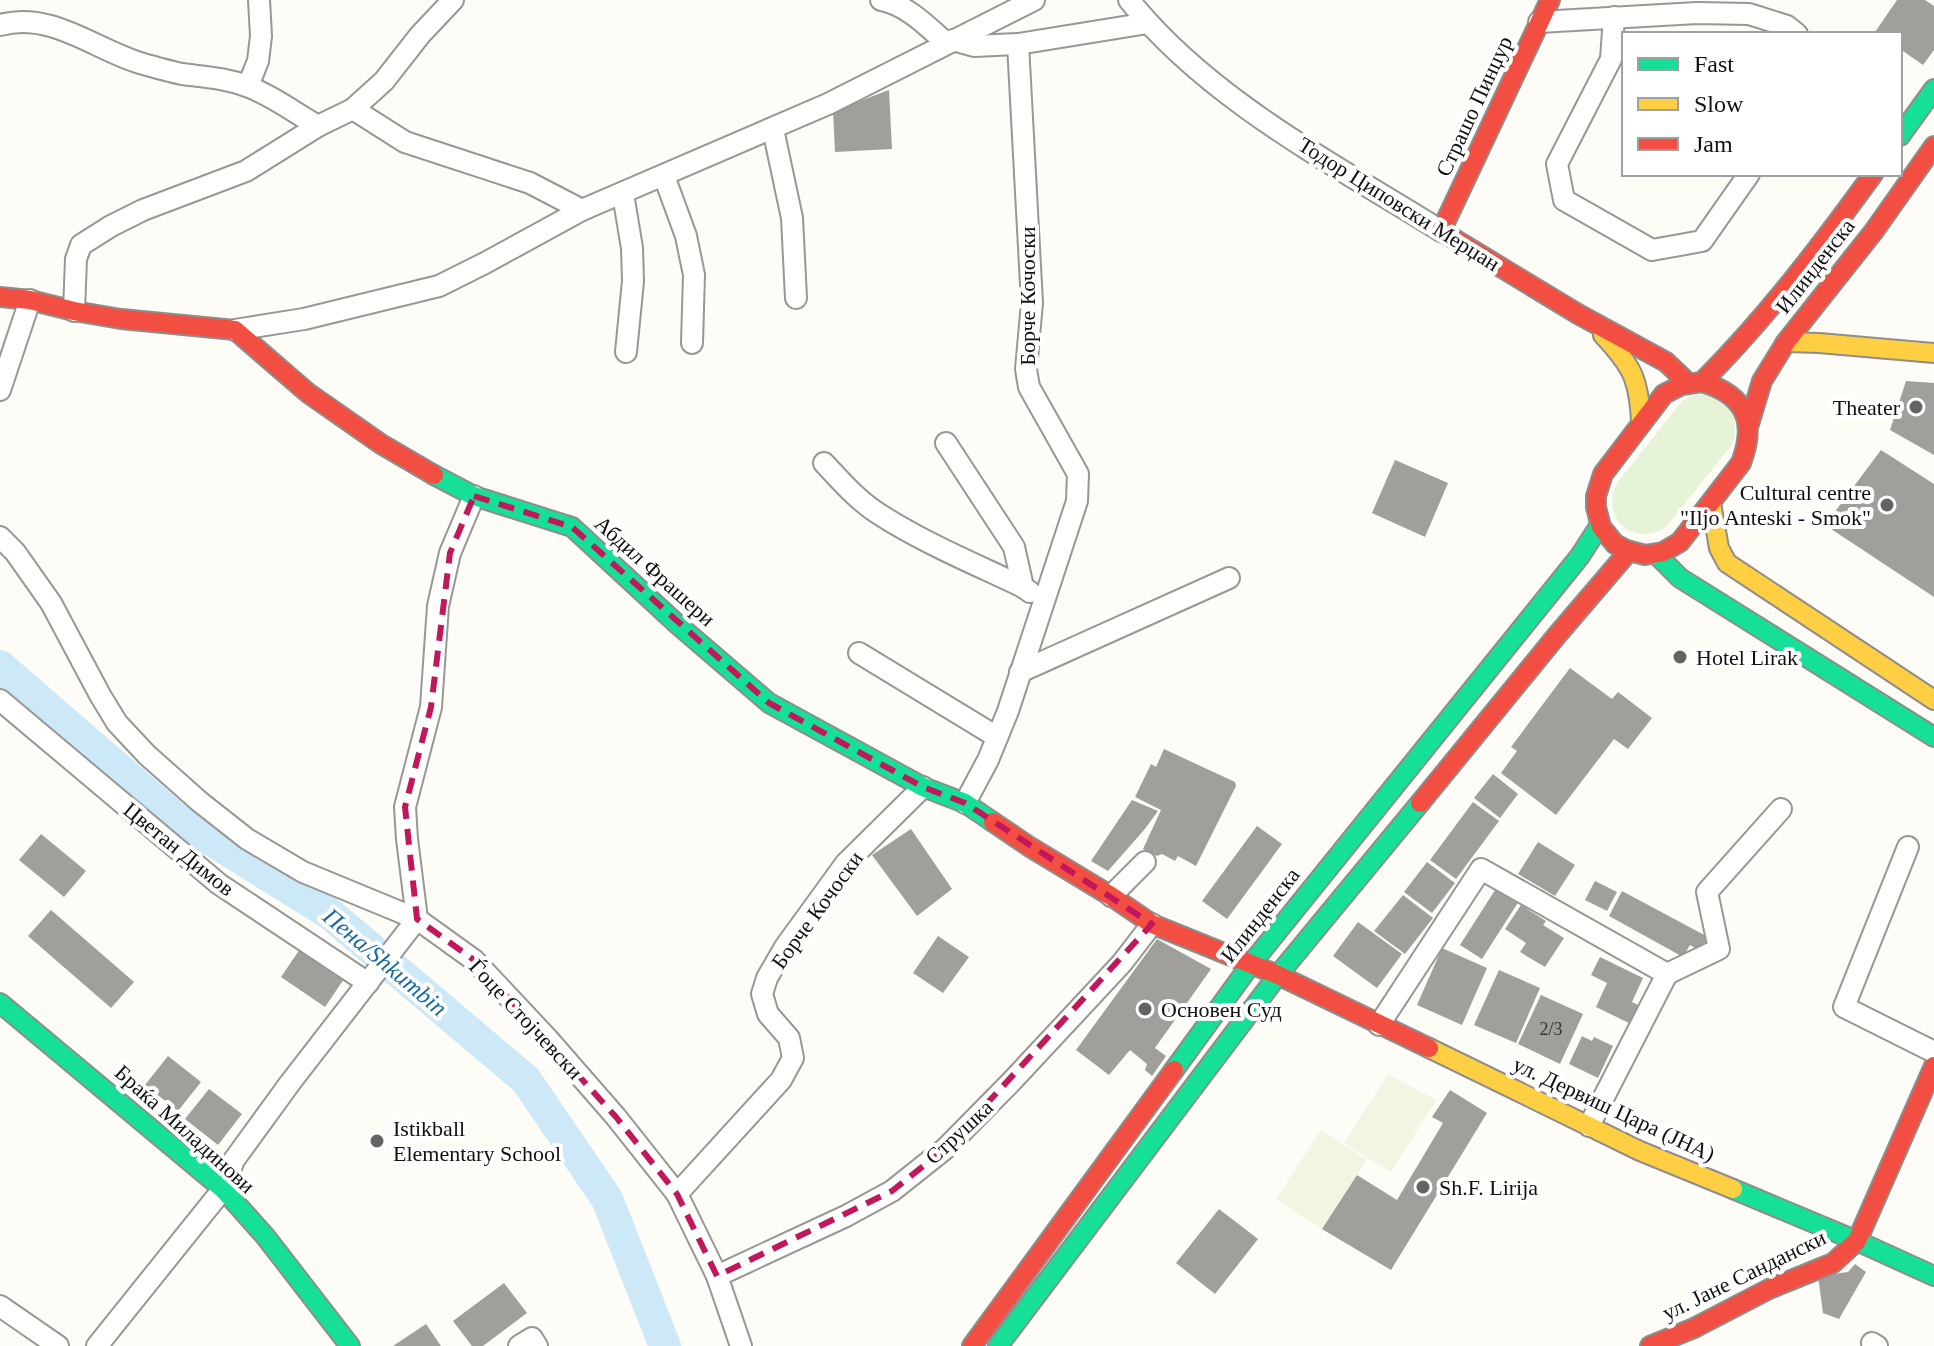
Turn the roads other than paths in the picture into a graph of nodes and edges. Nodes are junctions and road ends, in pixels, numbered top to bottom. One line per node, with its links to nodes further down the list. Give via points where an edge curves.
1 (259, 0): 14 (street, via 258,61)
2 (453, 0): 16 (street)
3 (881, 0): 12 (street, via 908,11)
4 (1034, 0): 12 (street)
5 (1129, 0): 9 (street, Тодор Циповски Мерџан)
6 (1550, 0): 8 (street, Страшо Пинџур)
7 (1614, 17): 8 (street); 11 (street, via 1749,14); 22 (street, via 1611,59 1557,164 1564,200 1652,250 1702,241)
8 (1539, 22): 28 (street, Страшо Пинџур)
9 (1148, 23): 13 (street); 28 (street, Тодор Циповски Мерџан, via 1200,73 1262,120)
10 (0, 25): 14 (street, via 34,22 63,29 137,62)
11 (1794, 32)
12 (950, 42): 13 (street); 18 (street)
13 (1018, 44): 53 (street, Борче Кочоски, via 1032,303 1026,369 1029,387 1078,474 1077,501)
14 (248, 86): 17 (street)
15 (1934, 89): 19 (street)
16 (353, 109): 17 (street); 26 (street, via 405,142 530,183)
17 (318, 126): 32 (street, via 246,171 143,210 81,245)
18 (773, 129): 21 (street); 30 (street, via 792,218)
19 (1902, 133)
20 (1934, 146): 27 (street, Илинденска)
21 (664, 176): 24 (street); 36 (street, via 694,275)
22 (1748, 176)
23 (1872, 176): 25 (street, Илинденска)
24 (623, 194): 26 (street); 37 (street, via 633,281)
25 (1853, 201): 27 (street); 39 (street, Илинденска, via 1731,354)
26 (582, 210): 34 (street, via 439,286)
27 (1880, 223): 35 (street, Илинденска)
28 (1441, 231): 33 (street, Тодор Циповски Мерџан)
29 (0, 297): 31 (street)
30 (796, 298)
31 (30, 300): 32 (street); 40 (street)
32 (74, 311): 34 (street)
33 (1589, 320): 39 (street, Тодор Циповски Мерџан); 41 (street, via 1633,370)
34 (235, 330): 45 (street, Абдил Фрашери, via 308,393 381,444)
35 (1786, 342): 38 (street); 42 (street, Илинденска, via 1762,381)
36 (692, 343)
37 (626, 352)
38 (1934, 353)
39 (1695, 382): 41 (street, Илинденска, via 1664,394); 42 (street, via 1727,391)
40 (0, 390)
41 (1641, 422): 47 (street, Илинденска, via 1597,486)
42 (1749, 424): 46 (street, Илинденска, via 1747,451)
43 (946, 443): 52 (street, via 1014,547)
44 (824, 463): 52 (street, via 877,513)
45 (474, 496): 60 (street, Абдил Фрашери, via 572,527 769,703); 67 (street, via 450,553 438,606 431,707 405,807)
46 (1711, 503): 50 (street, Илинденска, via 1680,542); 57 (street, via 1727,563)
47 (1600, 525): 49 (street, via 1617,546); 68 (street, Илинденска)
48 (0, 537): 67 (street, Ѓоце Стојчевски, via 51,603 117,723 147,755 247,839)
49 (1629, 551): 50 (street); 70 (street)
50 (1656, 554): 59 (street, via 1680,578)
51 (1229, 578): 55 (street)
52 (1023, 587): 53 (street)
53 (1044, 601): 55 (street, Борче Кочоски)
54 (859, 653): 58 (street)
55 (1020, 672): 58 (street, Борче Кочоски)
56 (0, 700): 71 (street, Цветан Димов, via 219,884)
57 (1934, 700)
58 (997, 737): 61 (street, Борче Кочоски)
59 (1934, 737)
60 (923, 787): 61 (street, Абдил Фрашери); 78 (street, Борче Кочоски, via 846,863 785,947 762,994 768,1014 789,1038 793,1058 781,1080)
61 (965, 803): 65 (street, Абдил Фрашери)
62 (1781, 809): 69 (street, via 1707,892 1719,949)
63 (1908, 847): 74 (street, via 1844,1007)
64 (1145, 862): 65 (street)
65 (1111, 896): 66 (street, Абдил Фрашери)
66 (1152, 924): 68 (street, Абдил Фрашери); 80 (street, Струшка, via 1112,974 946,1148 892,1191)
67 (411, 926): 71 (street); 78 (street, Ѓоце Стојчевски, via 474,960 616,1117)
68 (1251, 964): 70 (street, Абдил Фрашери); 89 (street, Илинденска)
69 (1667, 974): 73 (street, via 1481,869); 76 (street)
70 (1278, 975): 73 (street, ул. Дервиш Цара (ЈНА)); 90 (street)
71 (373, 976): 77 (street, via 234,1160)
72 (0, 1003): 77 (street, Браќа Миладинови)
73 (1379, 1025): 76 (street, ул. Дервиш Цара (ЈНА))
74 (1934, 1052)
75 (1934, 1066): 79 (street, ул. Јане Сандански)
76 (1589, 1126): 79 (street, ул. Дервиш Цара (ЈНА))
77 (223, 1189): 83 (street); 85 (street, Браќа Миладинови)
78 (677, 1194): 80 (street, Ѓоце Стојчевски)
79 (1857, 1241): 81 (street, ул. Дервиш Цара (ЈНА)); 91 (street, ул. Јане Сандански, via 1833,1263)
80 (717, 1276): 88 (street, Ѓоце Стојчевски)
81 (1934, 1276)
82 (0, 1306): 84 (street)
83 (104, 1343)
84 (58, 1346)
85 (350, 1346)
86 (519, 1346): 87 (street, via 532,1338)
87 (537, 1346)
88 (741, 1346)
89 (972, 1346)
90 (998, 1346)
91 (1650, 1346)

